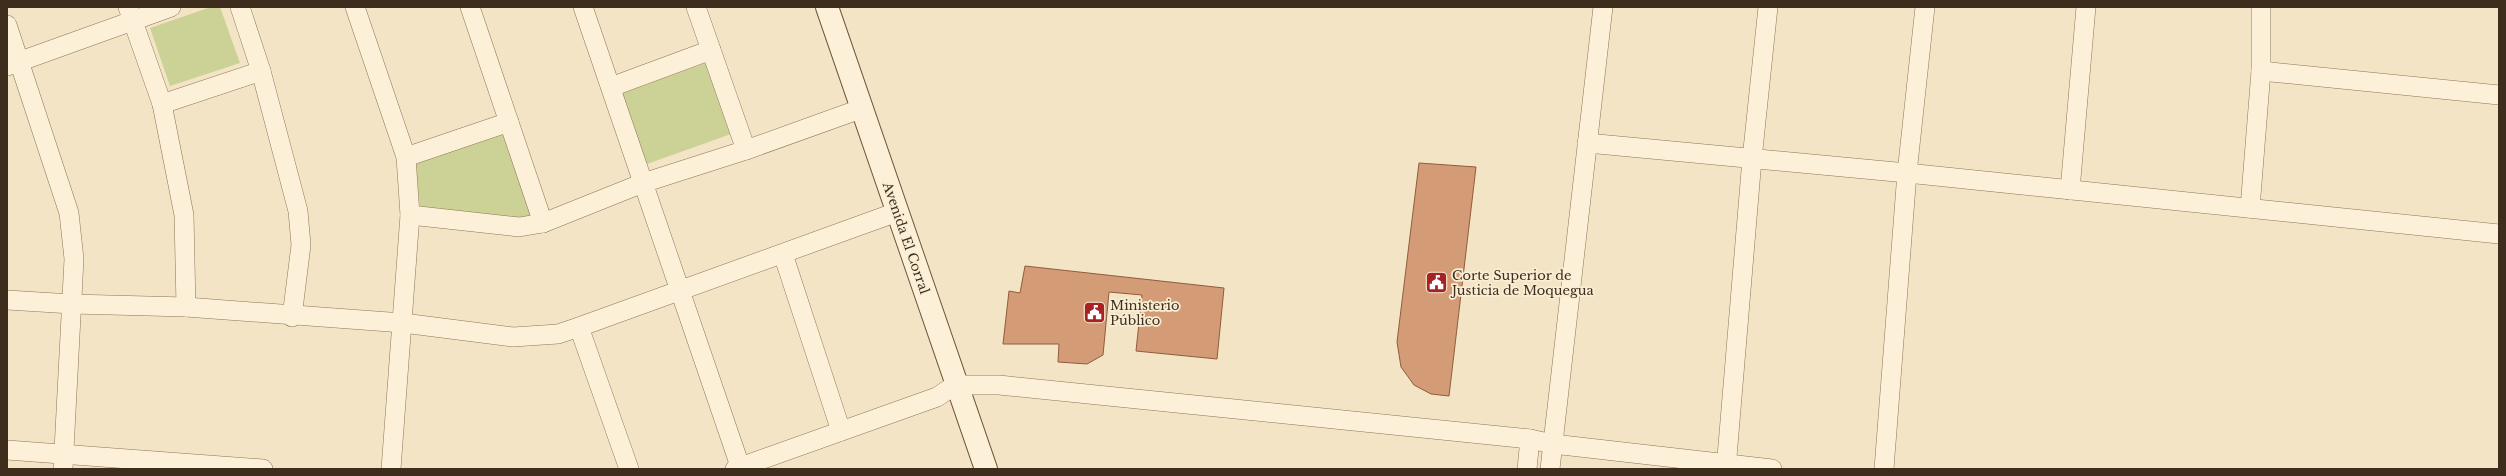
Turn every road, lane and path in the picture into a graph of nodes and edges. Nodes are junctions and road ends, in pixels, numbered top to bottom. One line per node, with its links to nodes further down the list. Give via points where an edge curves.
1 (171, 7): 13 (street)
2 (240, 7): 17 (street)
3 (355, 7): 26 (street)
4 (470, 7): 23 (street)
5 (583, 7): 19 (street)
6 (696, 7): 15 (street)
7 (827, 7): 22 (street, Avenida El Corral)
8 (1603, 7): 24 (street)
9 (1768, 7): 27 (street)
10 (1925, 7): 28 (street)
11 (2086, 7): 30 (street)
12 (2262, 7): 18 (street)
13 (130, 14): 16 (street); 21 (street)
14 (7, 25): 16 (street)
15 (711, 50): 19 (street); 25 (street)
16 (14, 64): 39 (street, via 69,213 74,260)
17 (261, 71): 21 (street); 41 (street, via 298,211 301,245)
18 (2261, 71): 20 (street); 31 (street)
19 (611, 87): 29 (street)
20 (2499, 95)
21 (162, 104): 40 (street, via 184,215)
22 (863, 108): 25 (street); 32 (street, Avenida El Corral)
23 (509, 122): 26 (street); 34 (street)
24 (1587, 143): 27 (street); 47 (street)
25 (746, 150): 29 (street)
26 (406, 157): 33 (street)
27 (1752, 159): 28 (street); 50 (street)
28 (1907, 173): 30 (street); 59 (street)
29 (643, 183): 34 (street); 37 (street)
30 (2070, 190): 31 (street)
31 (2250, 208): 35 (street)
32 (897, 212): 36 (street); 44 (street, Avenida El Corral)
33 (410, 215): 34 (street, via 519,227); 42 (street)
34 (543, 223)
35 (2499, 234)
36 (783, 254): 37 (street); 45 (street)
37 (681, 291): 43 (street); 51 (street)
38 (7, 300): 39 (street)
39 (72, 304): 40 (street); 49 (street)
40 (186, 307): 41 (street)
41 (292, 317): 42 (street)
42 (403, 323): 43 (street, via 513,337 558,334); 53 (street)
43 (580, 327): 54 (street)
44 (955, 385): 45 (street, via 937,397); 46 (street, via 999,385); 55 (street, Avenida El Corral)
45 (841, 431): 51 (street)
46 (1530, 439): 47 (street); 56 (street)
47 (1553, 444): 50 (street); 57 (street)
48 (7, 450): 49 (street)
49 (64, 462): 52 (street)
50 (1726, 467): 58 (street)
51 (739, 468)
52 (263, 469)
53 (391, 469)
54 (629, 469)
55 (986, 469)
56 (1527, 469)
57 (1550, 469)
58 (1772, 469)
59 (1884, 469)

